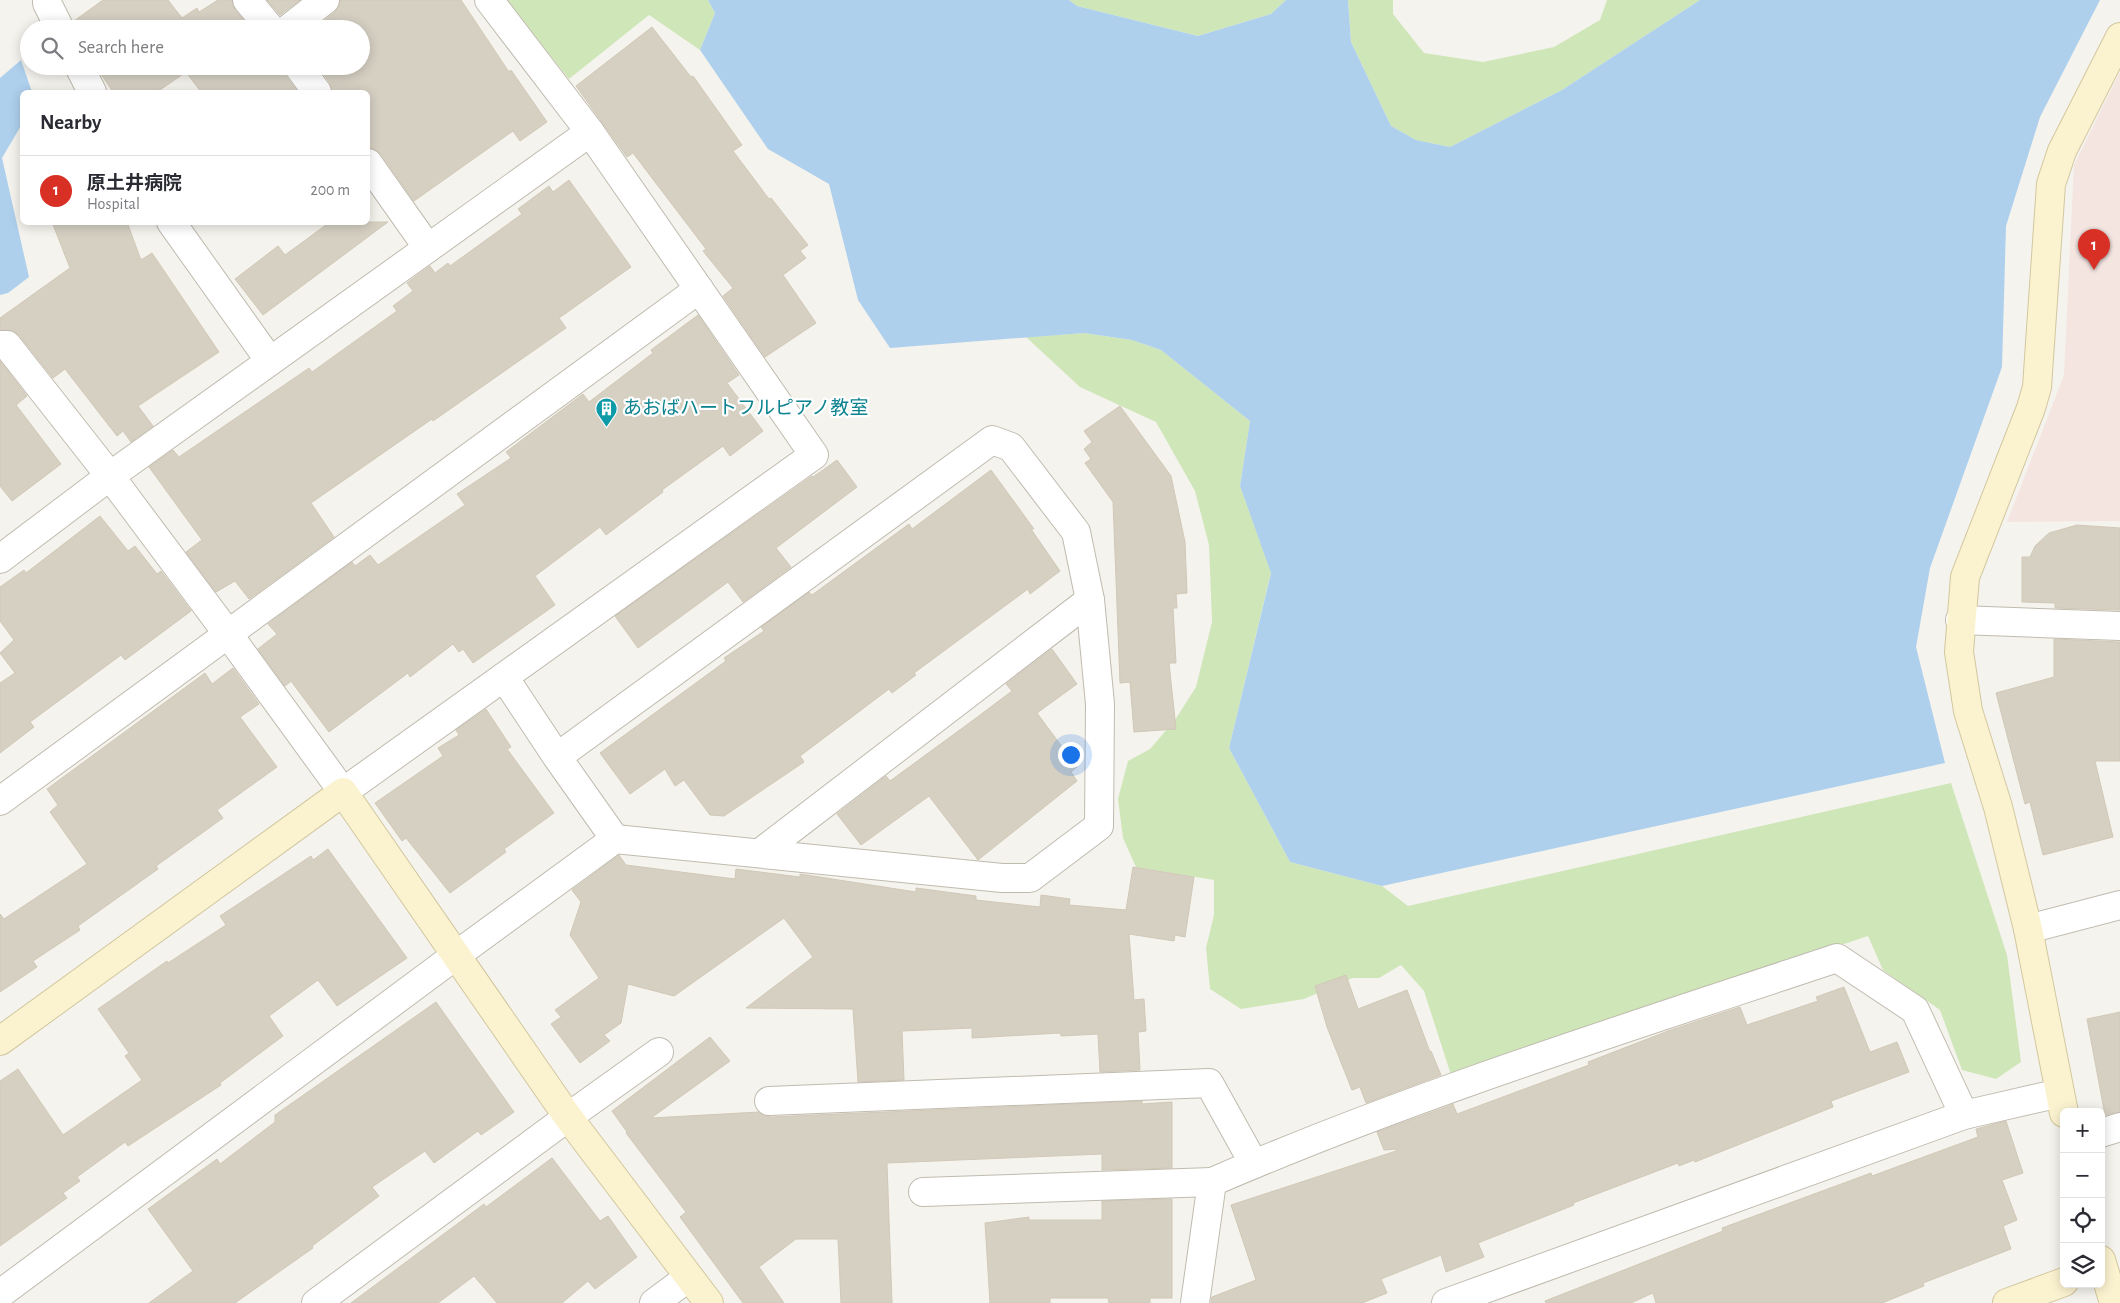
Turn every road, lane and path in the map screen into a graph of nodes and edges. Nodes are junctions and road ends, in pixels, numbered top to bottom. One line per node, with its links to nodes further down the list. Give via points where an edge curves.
1 (47, 0): 5 (street)
2 (247, 0): 6 (street)
3 (325, 0): 7 (street)
4 (489, 0): 13 (street)
5 (56, 20)
6 (263, 20)
7 (299, 20)
8 (2120, 37): 23 (street, via 2062,151 2051,184 2037,387 1965,578)
9 (84, 75): 11 (street)
10 (305, 75): 12 (street)
11 (91, 90)
12 (316, 90)
13 (590, 132): 16 (street); 17 (street)
14 (370, 166): 16 (street)
15 (173, 225): 19 (street)
16 (428, 248): 19 (street)
17 (699, 289): 25 (street); 26 (street, via 814,455)
18 (0, 345): 20 (street, via 7,345)
19 (270, 361): 20 (street)
20 (110, 476): 21 (street); 25 (street)
21 (0, 559)
22 (1090, 600): 27 (street, via 1076,532 1011,447 992,440); 31 (street); 31 (street, via 1100,704 1099,826 1030,878 1002,878)
23 (1960, 620): 24 (street); 33 (street, via 1958,652 1968,711 1998,807)
24 (2120, 626)
25 (228, 634): 28 (street); 29 (street)
26 (504, 676): 27 (street); 28 (street)
27 (557, 757): 30 (street)
28 (343, 792): 34 (street); 35 (street)
29 (0, 802)
30 (615, 839): 31 (street); 34 (street)
31 (760, 853)
32 (2120, 905): 33 (street)
33 (2028, 929): 38 (street)
34 (455, 956): 40 (street); 49 (street)
35 (0, 1041)
36 (659, 1052): 40 (street)
37 (769, 1101): 43 (street, via 1209,1083)
38 (2062, 1103): 39 (street)
39 (1964, 1115): 43 (street, via 1915,1010 1837,958 1463,1083); 54 (street)
40 (568, 1117): 47 (street); 50 (street)
41 (2120, 1127): 42 (street)
42 (2105, 1132)
43 (1254, 1164): 44 (street)
44 (1212, 1182): 45 (street); 53 (street)
45 (922, 1192)
46 (2105, 1274): 56 (street)
47 (689, 1277): 51 (street); 52 (street)
48 (2060, 1283): 55 (street)
49 (0, 1294)
50 (316, 1303)
51 (654, 1303)
52 (709, 1303)
53 (1195, 1303)
54 (1446, 1303)
55 (2007, 1303)
56 (2114, 1303)

